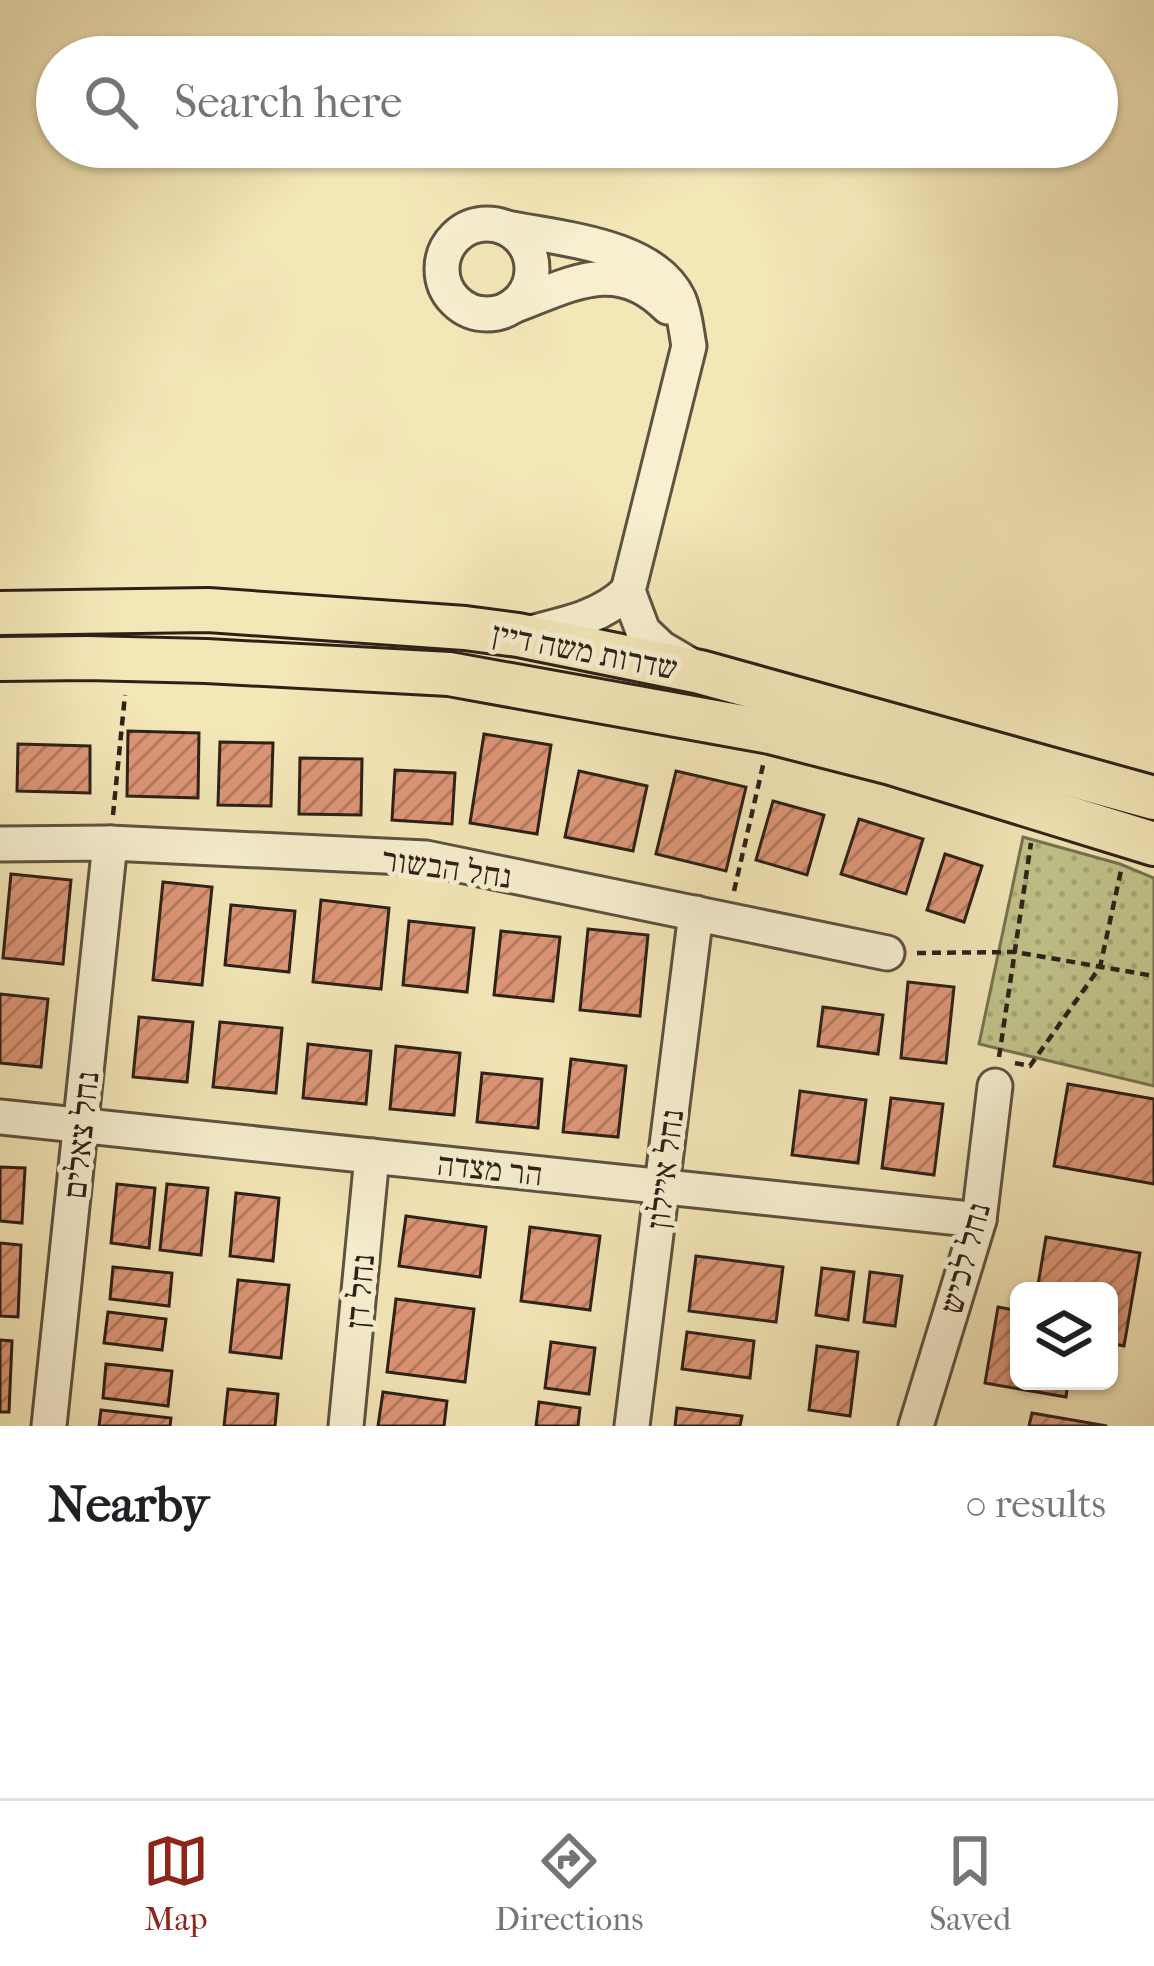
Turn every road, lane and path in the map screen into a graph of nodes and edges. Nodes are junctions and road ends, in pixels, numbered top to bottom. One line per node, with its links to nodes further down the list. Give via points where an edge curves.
1 (503, 227): 2 (street, via 525,244 532,271); 2 (street, via 459,233 442,275 469,310); 3 (street, via 647,264 678,297)
2 (513, 306): 3 (street, via 574,281 628,280 652,290)
3 (686, 333): 4 (street)
4 (628, 591): 6 (street, via 575,622); 9 (street, via 643,631)
5 (0, 614): 6 (main road, שדרות משה דיין, via 208,610)
6 (518, 635): 9 (main road, שדרות משה דיין)
7 (0, 659): 8 (main road, שדרות משה דיין)
8 (128, 659): 10 (main road, שדרות משה דיין, via 449,674); 14 (path)
9 (700, 671): 11 (main road, שדרות משה דיין)
10 (770, 732): 12 (main road, שדרות משה דיין); 16 (path)
11 (1154, 798)
12 (1036, 808): 13 (main road, שדרות משה דיין); 17 (path)
13 (1142, 840): 19 (path)
14 (110, 843): 15 (street, נחל הבשור); 16 (street, נחל הבשור, via 426,858); 23 (street, נחל צאלים)
15 (0, 844)
16 (712, 916): 18 (street, נחל הבשור); 25 (street, נחל איילון)
17 (1015, 952): 18 (path); 19 (path); 19 (path, via 998,1060 1030,1066)
18 (887, 953)
19 (1100, 967): 20 (path)
20 (1154, 976)
21 (994, 1086): 26 (street, נחל לכיש)
22 (0, 1117): 23 (street, הר מצדה)
23 (82, 1125): 24 (street, הר מצדה); 27 (street, נחל צאלים)
24 (372, 1156): 25 (street, הר מצדה); 28 (street, נחל דן)
25 (662, 1186): 26 (street, הר מצדה); 29 (street, נחל איילון)
26 (980, 1220): 30 (street, נחל לכיש)
27 (49, 1426)
28 (346, 1426)
29 (632, 1426)
30 (916, 1426)

